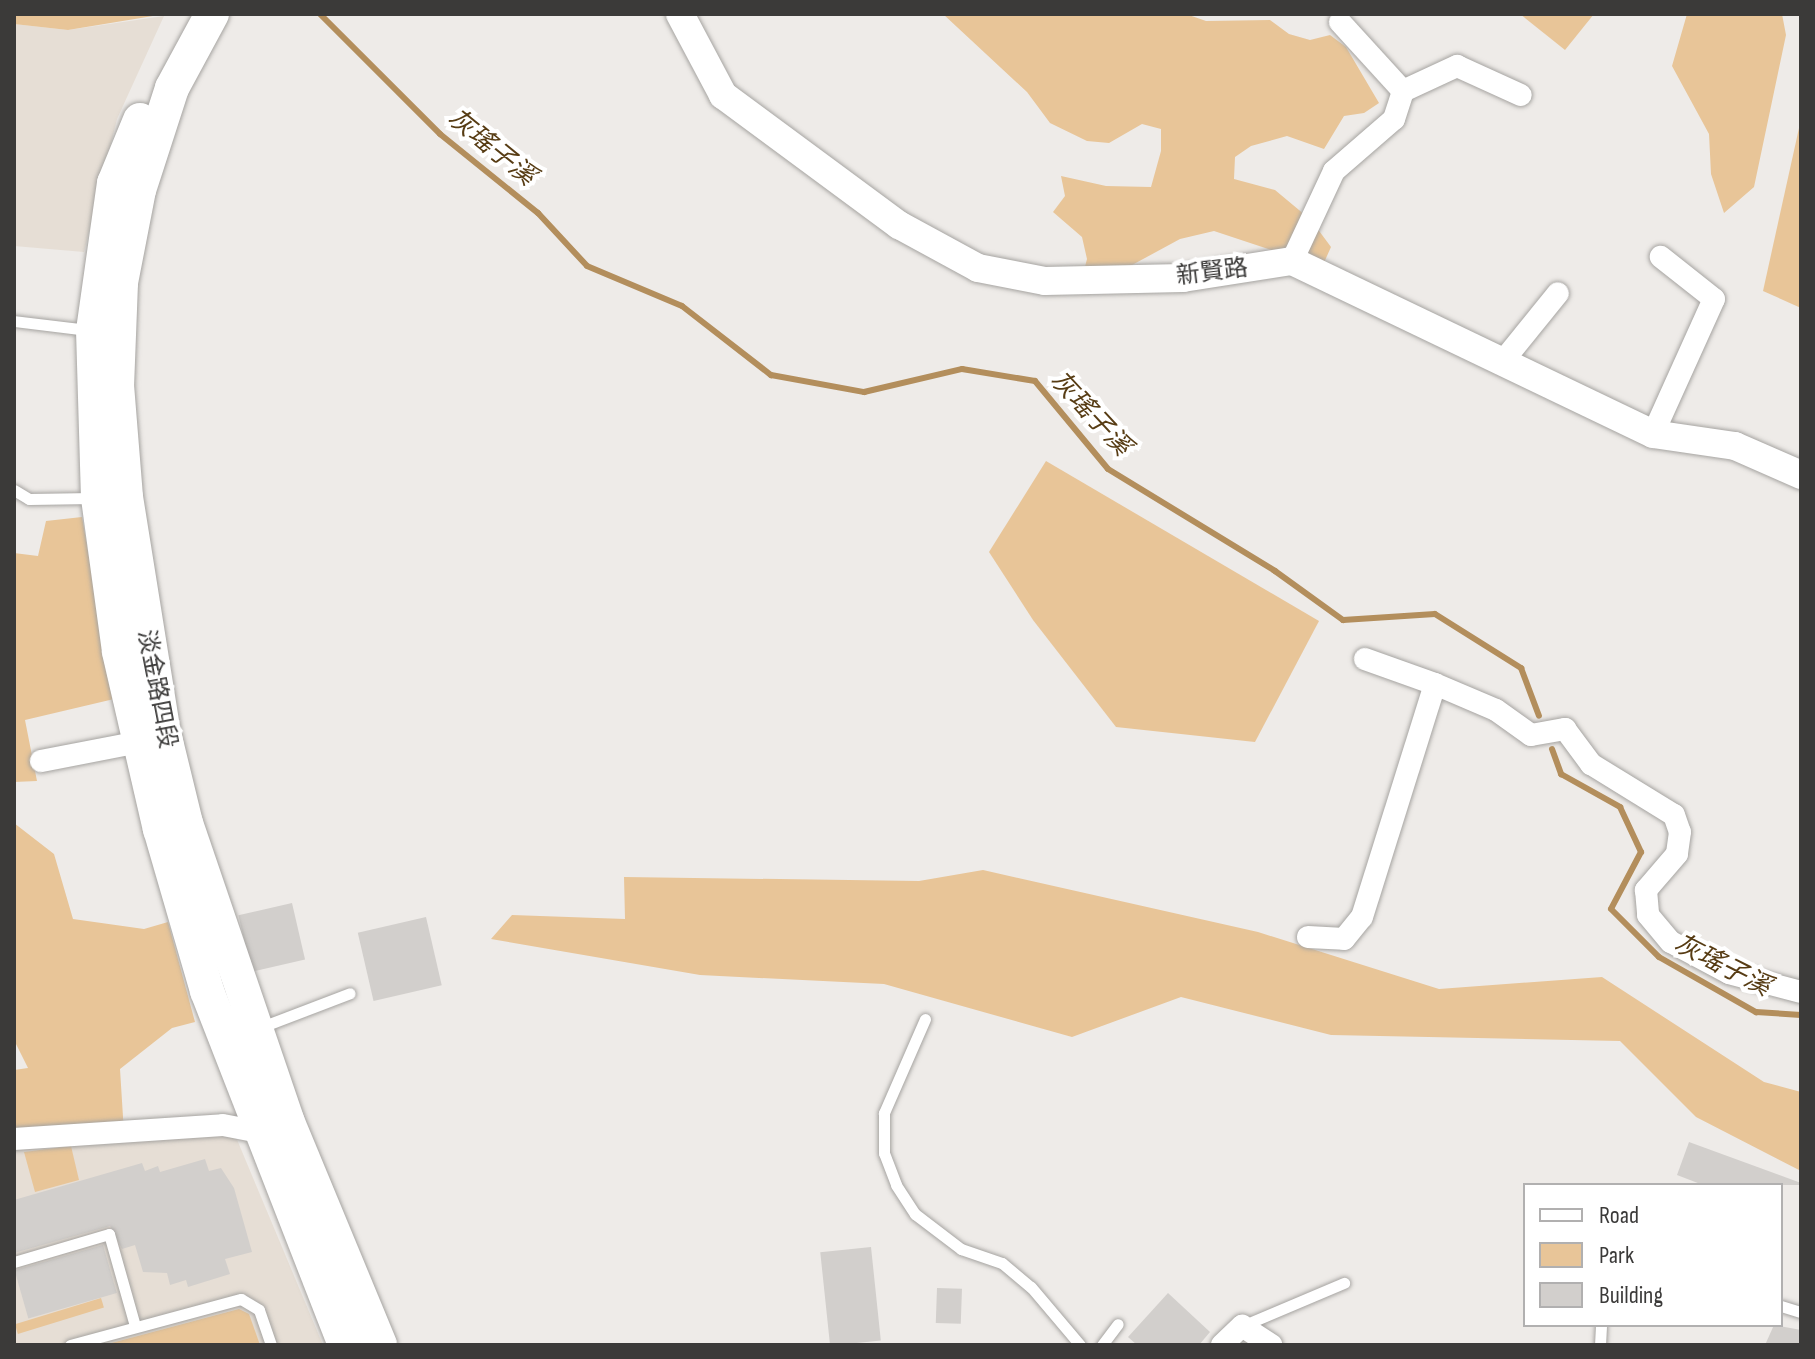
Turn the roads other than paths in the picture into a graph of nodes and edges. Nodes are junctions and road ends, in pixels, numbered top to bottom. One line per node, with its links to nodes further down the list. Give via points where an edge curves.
1 (187, 14): 11 (main road, 淡金路四段, via 114,183)
2 (212, 14): 16 (main road, 淡金路四段, via 172,88 139,190 121,283)
3 (680, 14): 8 (street, 新賢路, via 723,95 899,225 978,268 1045,281 1183,278)
4 (1340, 22): 5 (street)
5 (1403, 91): 6 (street, via 1457,66); 8 (street, via 1394,119 1334,171)
6 (1521, 95)
7 (1661, 257): 13 (street, via 1714,299)
8 (1292, 261): 12 (street)
9 (1558, 293): 12 (street)
10 (14, 321): 11 (lane)
11 (93, 330): 16 (main road, 淡金路四段)
12 (1503, 361): 13 (street)
13 (1653, 434): 14 (street, via 1735,446)
14 (1801, 475)
15 (14, 490): 16 (lane, via 29,499)
16 (112, 498): 19 (main road, 淡金路四段, via 119,652); 25 (main road, 淡金路四段, via 179,793)
17 (1365, 659): 18 (street)
18 (1435, 684): 21 (street, via 1362,917 1344,939); 22 (street, via 1496,710 1531,735 1565,729 1591,764 1674,815 1680,832 1677,854 1646,890 1648,915 1671,942 1729,973)
19 (140, 742): 20 (street); 26 (main road, 淡金路四段, via 207,991)
20 (41, 761)
21 (1308, 937)
22 (1801, 992)
23 (350, 993): 25 (lane)
24 (925, 1019): 37 (lane, via 884,1113 884,1153 896,1185 915,1214 961,1249 1002,1263 1031,1287)
25 (254, 1029): 26 (main road, 淡金路四段)
26 (273, 1126): 27 (street); 35 (main road, 淡金路四段); 36 (main road, 淡金路四段)
27 (14, 1139)
28 (14, 1262): 31 (lane, via 109,1234)
29 (1344, 1283): 32 (lane)
30 (1118, 1324): 38 (lane)
31 (135, 1326): 33 (lane); 34 (lane, via 231,1300 249,1300 259,1310)
32 (1242, 1326): 39 (street); 40 (street)
33 (70, 1345)
34 (271, 1345)
35 (345, 1345)
36 (380, 1345)
37 (1080, 1345)
38 (1102, 1345)
39 (1222, 1345)
40 (1271, 1345)

